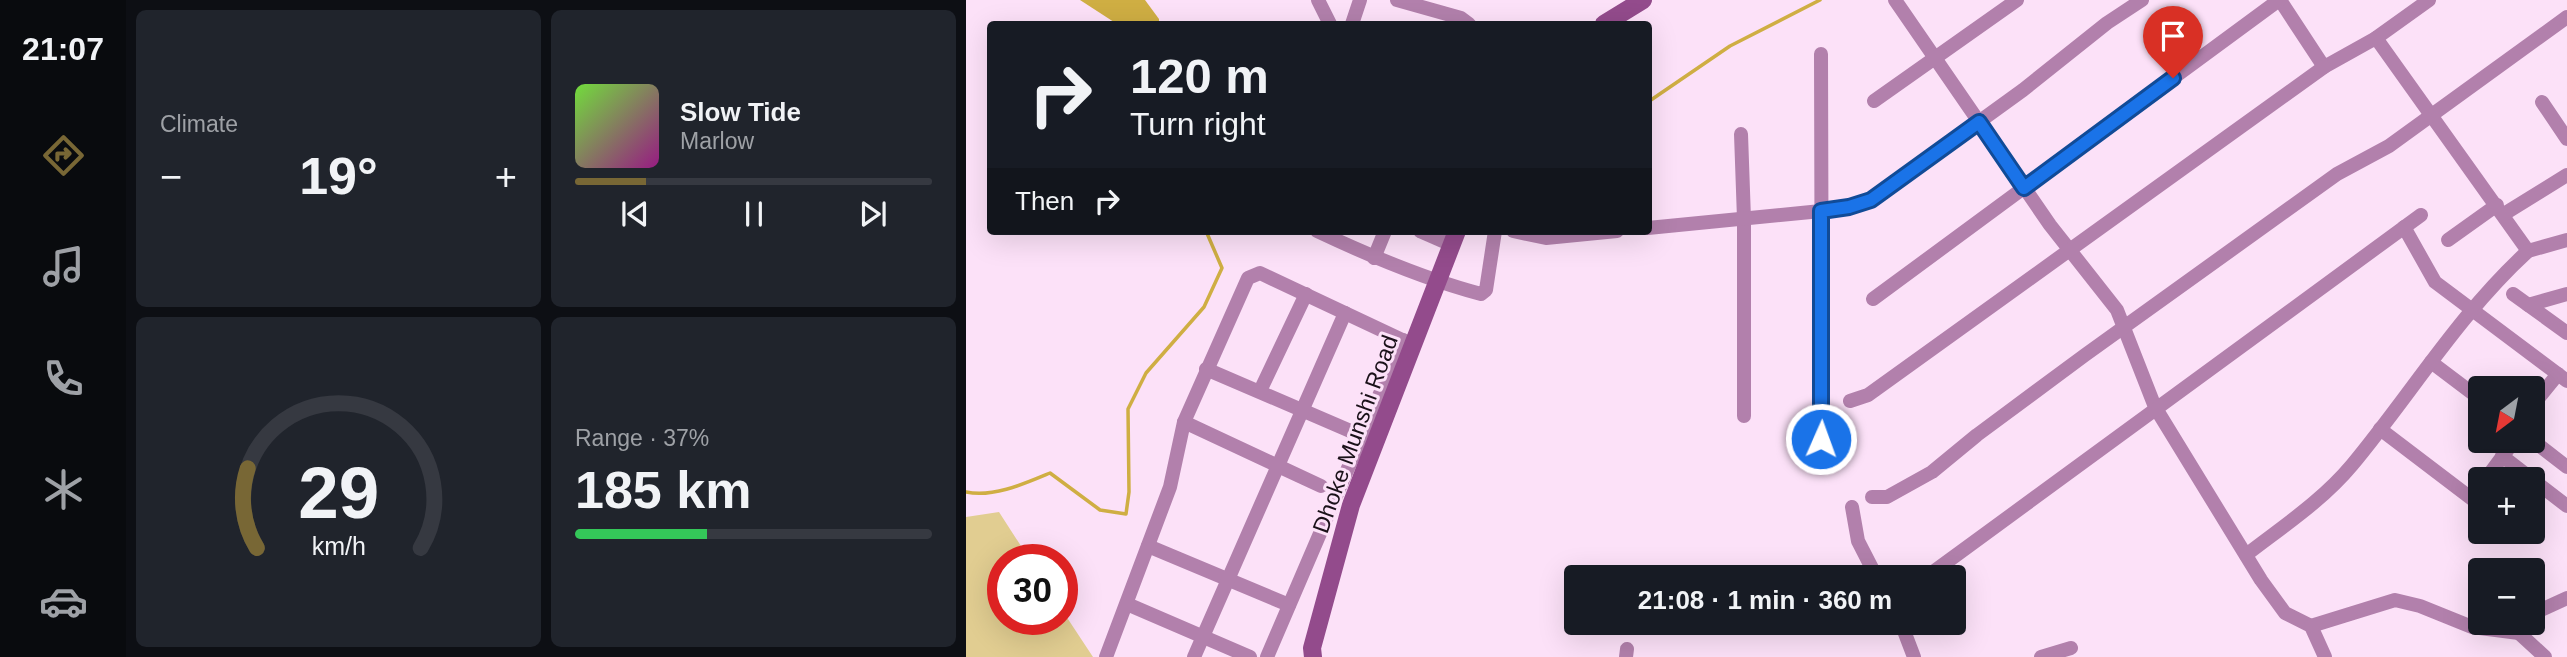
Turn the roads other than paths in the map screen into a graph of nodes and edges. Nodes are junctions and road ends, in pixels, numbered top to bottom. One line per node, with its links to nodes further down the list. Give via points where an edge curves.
1 (1318, 0): 11 (street)
2 (1360, 0): 12 (street)
3 (1397, 0): 13 (street)
4 (2017, 0): 17 (street)
5 (2142, 0): 22 (street)
6 (2279, 0): 18 (street); 26 (street)
7 (2429, 0): 15 (street)
8 (1641, 1): 14 (street)
9 (1902, 3): 17 (street)
10 (2567, 17): 21 (street)
11 (1328, 21)
12 (1353, 21)
13 (1465, 21)
14 (1609, 21)
15 (2376, 38): 18 (street); 21 (street)
16 (1821, 54): 28 (street)
17 (1935, 58): 19 (street); 22 (street)
18 (2324, 67): 41 (street)
19 (1874, 101)
20 (2542, 102): 24 (street)
21 (2431, 114): 27 (street); 52 (street, via 2389,146 2337,174)
22 (1979, 122): 26 (street); 28 (street, via 1871,200)
23 (1741, 134): 30 (street)
24 (2567, 139)
25 (2567, 175): 27 (street)
26 (2024, 188): 41 (street); 48 (street)
27 (2501, 210): 39 (street); 42 (street)
28 (1821, 211): 30 (street); 71 (street)
29 (2421, 215): 31 (street)
30 (1745, 219): 32 (street); 64 (street)
31 (2404, 227): 50 (street, via 2435,282); 62 (street)
32 (1652, 228)
33 (1325, 235): 43 (street)
34 (1383, 235): 43 (street)
35 (1494, 235): 44 (street, via 1484,294)
36 (1532, 235): 37 (street)
37 (1576, 235)
38 (1454, 238): 44 (street, Dhoke Munshi Road)
39 (2448, 240)
40 (2567, 240): 42 (street)
41 (2071, 251): 52 (street, via 2117,310); 61 (street, via 1868,395)
42 (2528, 251): 50 (street)
43 (1374, 258): 44 (street)
44 (1437, 282): 54 (street, Dhoke Munshi Road)
45 (1306, 294): 51 (street); 56 (street, via 1260,273 1248,278); 58 (street)
46 (2513, 294): 49 (street)
47 (2567, 294): 49 (street)
48 (1873, 299)
49 (2528, 305): 53 (street)
50 (2471, 310): 55 (street); 57 (street)
51 (1345, 313): 54 (street); 63 (street)
52 (2124, 327): 62 (street); 77 (street, via 1932,472 1887,496)
53 (2567, 332)
54 (1408, 342): 67 (street); 100 (street, Dhoke Munshi Road, via 1351,505)
55 (2431, 362): 59 (street); 66 (street)
56 (1206, 369): 58 (street); 65 (street)
57 (2562, 377): 60 (street)
58 (1260, 391): 63 (street)
59 (2468, 391)
60 (2545, 393)
61 (1850, 401)
62 (2155, 407): 82 (street); 84 (street)
63 (1303, 409): 67 (street); 72 (street)
64 (1744, 416)
65 (1184, 422): 72 (street); 81 (street, via 1170,487)
66 (2380, 429): 76 (street); 82 (street, via 2311,505)
67 (1362, 436): 88 (street)
68 (2545, 450): 74 (street)
69 (2504, 453): 70 (street)
70 (2502, 456): 73 (street); 78 (street)
71 (1819, 458)
72 (1278, 467): 75 (street); 85 (street)
73 (2494, 467)
74 (2567, 467)
75 (1321, 486)
76 (2468, 490)
77 (1872, 497)
78 (2567, 506): 80 (street)
79 (1852, 507): 83 (street, via 1858,541)
80 (2567, 513)
81 (1148, 546): 85 (street); 87 (street)
82 (2246, 555): 91 (street, via 2285,613)
83 (1870, 565)
84 (1942, 565)
85 (1229, 580): 88 (street); 94 (street)
86 (2567, 598): 89 (street)
87 (1127, 604): 94 (street); 96 (street)
88 (1289, 605): 99 (street)
89 (2545, 608)
90 (2468, 625): 91 (street, via 2395,600)
91 (2311, 626): 103 (street)
92 (1906, 635): 101 (street)
93 (2528, 635): 104 (street)
94 (1203, 637): 97 (street); 98 (street)
95 (2071, 648): 102 (street)
96 (1106, 657)
97 (1194, 657)
98 (1250, 657)
99 (1267, 657)
100 (1313, 657)
101 (1914, 657)
102 (2041, 657)
103 (2325, 657)
104 (2545, 657)

